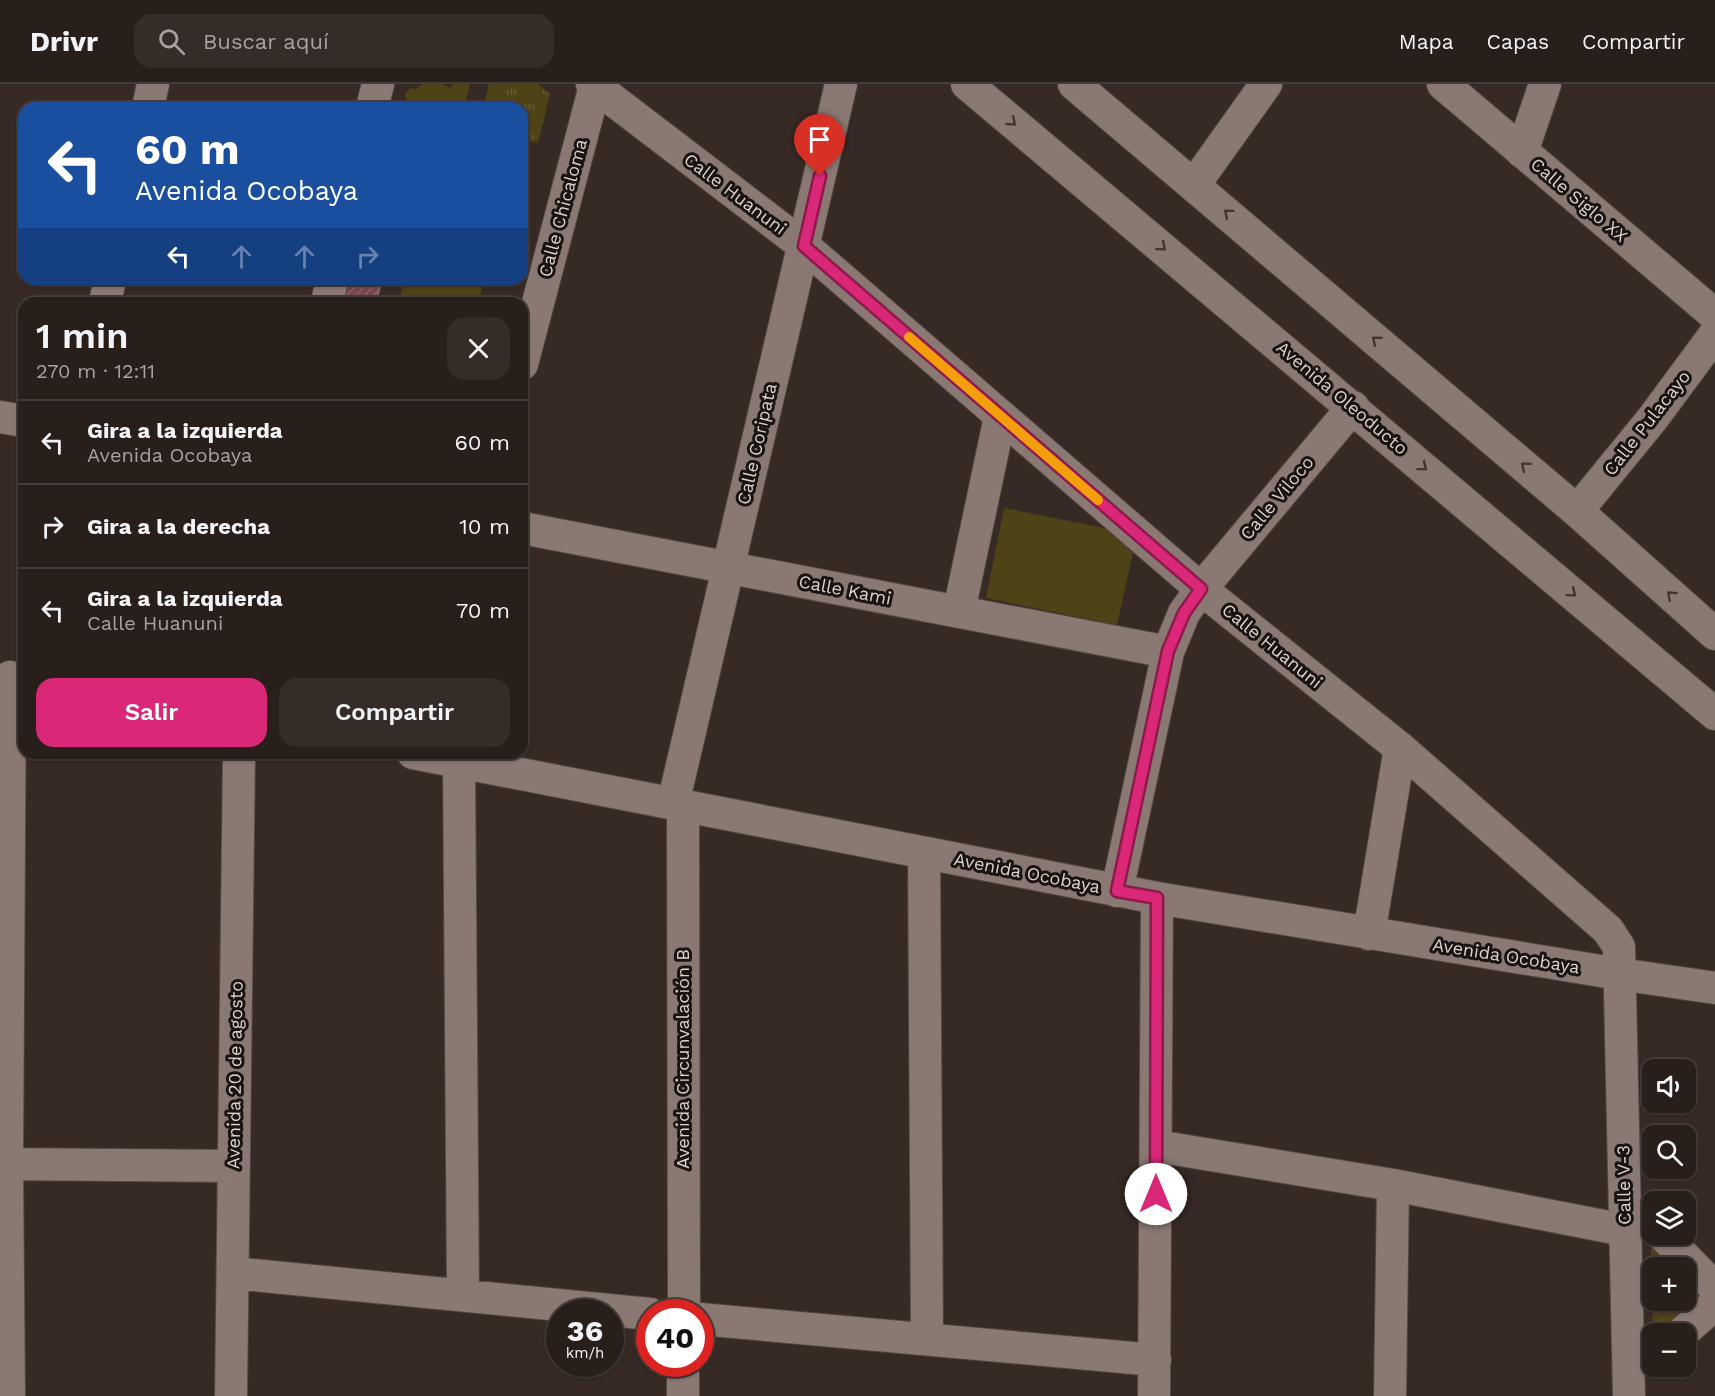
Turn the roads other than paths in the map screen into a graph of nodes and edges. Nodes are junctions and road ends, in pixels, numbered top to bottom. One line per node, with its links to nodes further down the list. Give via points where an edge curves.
1 (153, 84): 10 (street)
2 (378, 84): 11 (street)
3 (841, 84): 14 (street, Calle Coripata)
4 (967, 84): 18 (street, Avenida Oleoducto, one-way to 18)
5 (1074, 84): 13 (street)
6 (1266, 84): 13 (street)
7 (1443, 84): 12 (street, Calle Siglo XX)
8 (1545, 84): 12 (street)
9 (593, 85): 14 (street, Calle Huanuni); 17 (street, Calle Chicaloma)
10 (149, 102)
11 (374, 102)
12 (1522, 152): 15 (street, Calle Siglo XX)
13 (1194, 185): 22 (street, one-way to 13)
14 (804, 246): 20 (street, Calle Huanuni); 24 (street, Calle Coripata)
15 (1715, 315)
16 (1715, 334): 22 (street, Calle Pulacayo)
17 (528, 340)
18 (1353, 407): 25 (street, Calle Viloco); 30 (street, Avenida Oleoducto, one-way to 30)
19 (0, 417): 21 (street)
20 (1000, 417): 25 (street, Calle Huanuni); 26 (street)
21 (18, 420)
22 (1577, 511): 27 (street, one-way to 22)
23 (528, 529): 24 (street, Calle Kami)
24 (729, 567): 26 (street, Calle Kami); 35 (street, Calle Coripata)
25 (1201, 589): 28 (street, Calle Viloco, via 1184,613); 31 (street, Calle Huanuni)
26 (959, 611): 28 (street, Calle Kami)
27 (1715, 634)
28 (1168, 651): 37 (street, Calle Viloco)
29 (11, 678): 43 (street)
30 (1715, 714)
31 (1400, 748): 39 (street); 40 (street, Calle Huanuni, via 1608,930 1618,947)
32 (239, 759): 44 (street, Avenida 20 de agosto)
33 (444, 759): 34 (street, Avenida Ocobaya)
34 (459, 762): 35 (street, Avenida Ocobaya); 50 (street)
35 (678, 805): 36 (street, Avenida Ocobaya); 51 (street, Avenida Circunvalación B)
36 (924, 853): 37 (street, Avenida Ocobaya); 56 (street)
37 (1117, 891): 38 (street, Avenida Ocobaya)
38 (1157, 898): 39 (street, Avenida Ocobaya); 42 (street)
39 (1369, 934): 40 (street, Avenida Ocobaya)
40 (1619, 974): 41 (street, Avenida Ocobaya); 46 (street, Calle V-3, via 1625,1197)
41 (1715, 988)
42 (1156, 1146): 45 (street); 57 (street)
43 (3, 1164): 44 (street); 61 (street)
44 (234, 1166): 48 (street, Avenida 20 de agosto)
45 (1393, 1185): 46 (street); 65 (street)
46 (1639, 1228): 60 (street, Calle V-3)
47 (1673, 1245): 49 (street)
48 (232, 1273): 50 (street); 62 (street, Avenida 20 de agosto)
49 (1715, 1288)
50 (462, 1295): 53 (street)
51 (684, 1299)
52 (1715, 1304): 55 (street)
53 (636, 1313)
54 (714, 1320): 56 (street)
55 (1693, 1323)
56 (927, 1339): 57 (street)
57 (1155, 1360): 64 (street)
58 (1642, 1372): 60 (street)
59 (683, 1377): 63 (street)
60 (1629, 1388)
61 (9, 1396)
62 (231, 1396)
63 (683, 1396)
64 (1154, 1396)
65 (1390, 1396)

